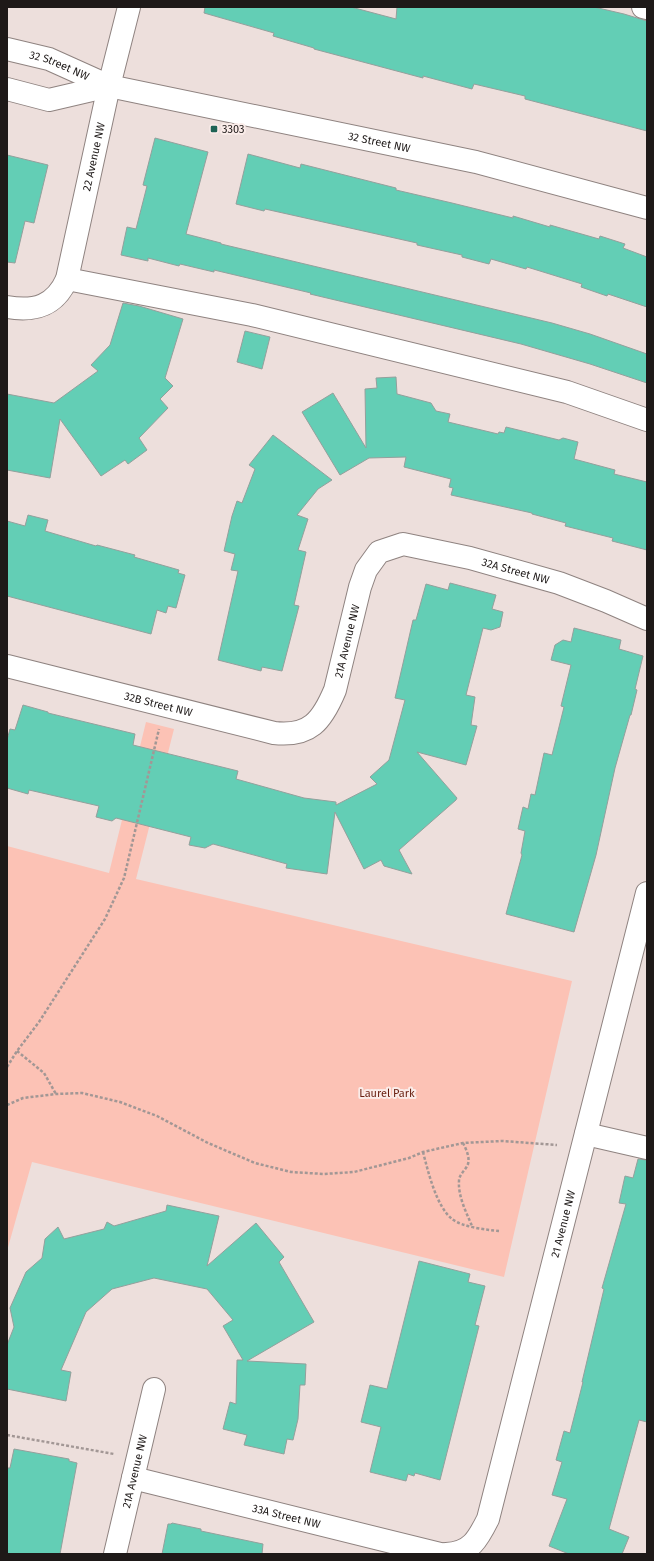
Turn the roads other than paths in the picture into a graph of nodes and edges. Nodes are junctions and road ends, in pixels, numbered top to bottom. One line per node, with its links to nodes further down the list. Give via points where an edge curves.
1 (129, 7): 5 (street, 22 Avenue NW)
2 (642, 7): 3 (street)
3 (647, 8)
4 (7, 49): 5 (street, 32 Street NW, via 49,59)
5 (109, 86): 6 (street, 32 Street NW, via 49,100); 7 (street, 32 Street NW, via 476,162); 8 (street, 22 Avenue NW)
6 (7, 89)
7 (647, 208)
8 (67, 278): 9 (street, 22 Avenue NW, via 62,289 50,302 24,310); 10 (street, via 252,315 567,392)
9 (7, 307)
10 (647, 420)
11 (379, 552): 12 (street, 32A Street NW, via 403,544 470,558 559,583); 14 (street, 21A Avenue NW, via 366,570 360,587 335,690 328,706)
12 (647, 619)
13 (7, 666): 14 (street, 32B Street NW, via 274,733 298,733)
14 (310, 728)
15 (647, 893): 16 (street, 21 Avenue NW)
16 (584, 1141): 17 (street); 22 (street, 21 Avenue NW, via 488,1519 476,1542 467,1549)
17 (647, 1148)
18 (154, 1389): 19 (street, 21A Avenue NW)
19 (135, 1468): 20 (street, 21A Avenue NW); 21 (street, 33A Street NW)
20 (115, 1554)
21 (440, 1554)
22 (446, 1554)

